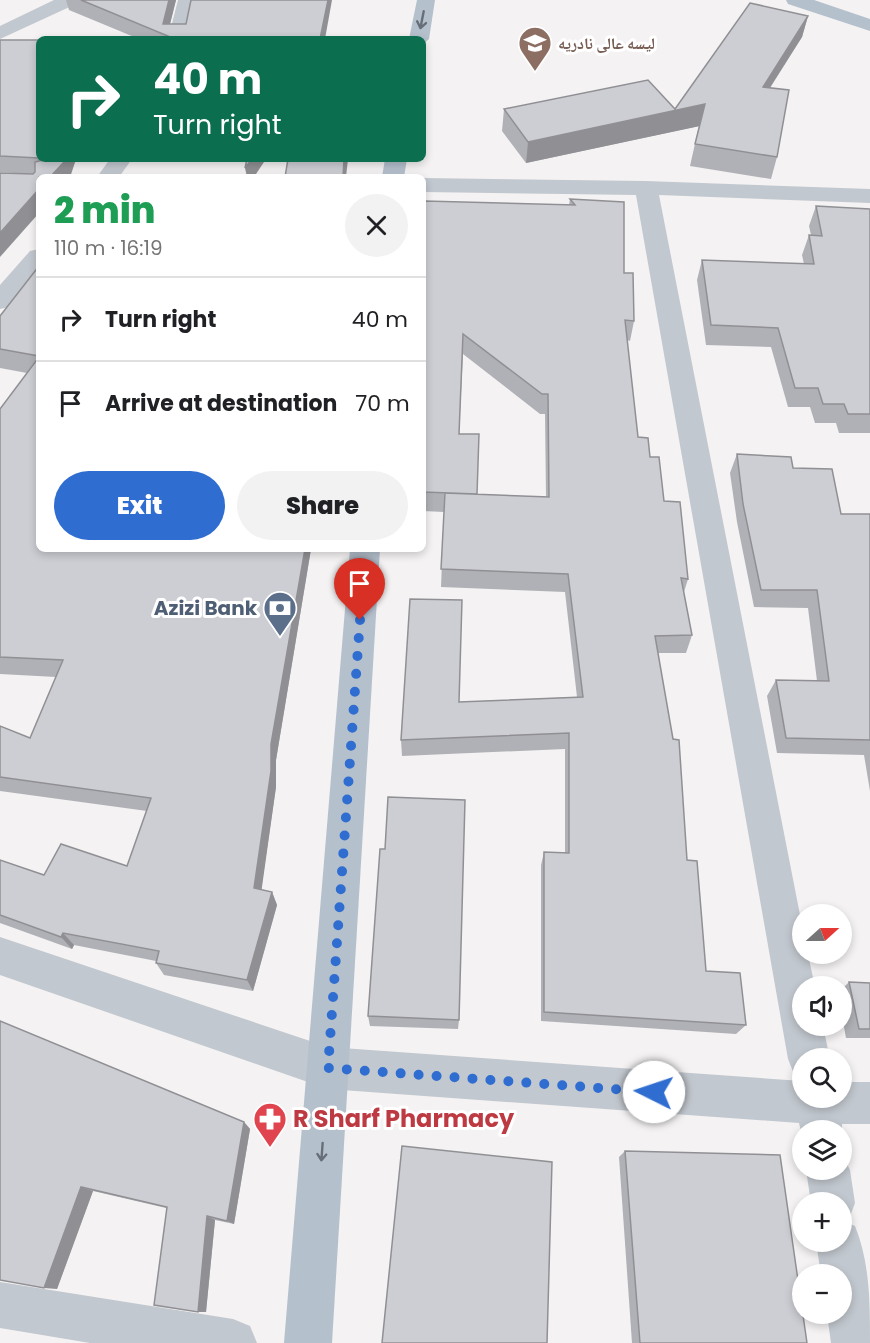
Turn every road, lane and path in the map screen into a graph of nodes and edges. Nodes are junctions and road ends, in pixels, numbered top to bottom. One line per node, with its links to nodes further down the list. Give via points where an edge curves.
1 (69, 0): 6 (street)
2 (187, 0): 7 (street)
3 (426, 0): 8 (main road, one-way to 8)
4 (795, 0): 5 (main road)
5 (870, 25)
6 (0, 33)
7 (179, 36)
8 (420, 36)
9 (426, 185): 10 (street)
10 (646, 189): 11 (street); 16 (street)
11 (870, 196)
12 (36, 259): 13 (street)
13 (0, 301)
14 (365, 552): 17 (main road)
15 (0, 956): 17 (street)
16 (794, 976)
17 (328, 1068): 19 (street); 23 (main road, one-way to 23)
18 (870, 1103): 19 (street)
19 (818, 1111)
20 (841, 1252): 24 (street)
21 (0, 1305): 22 (street)
22 (233, 1343)
23 (308, 1343)
24 (855, 1343)

